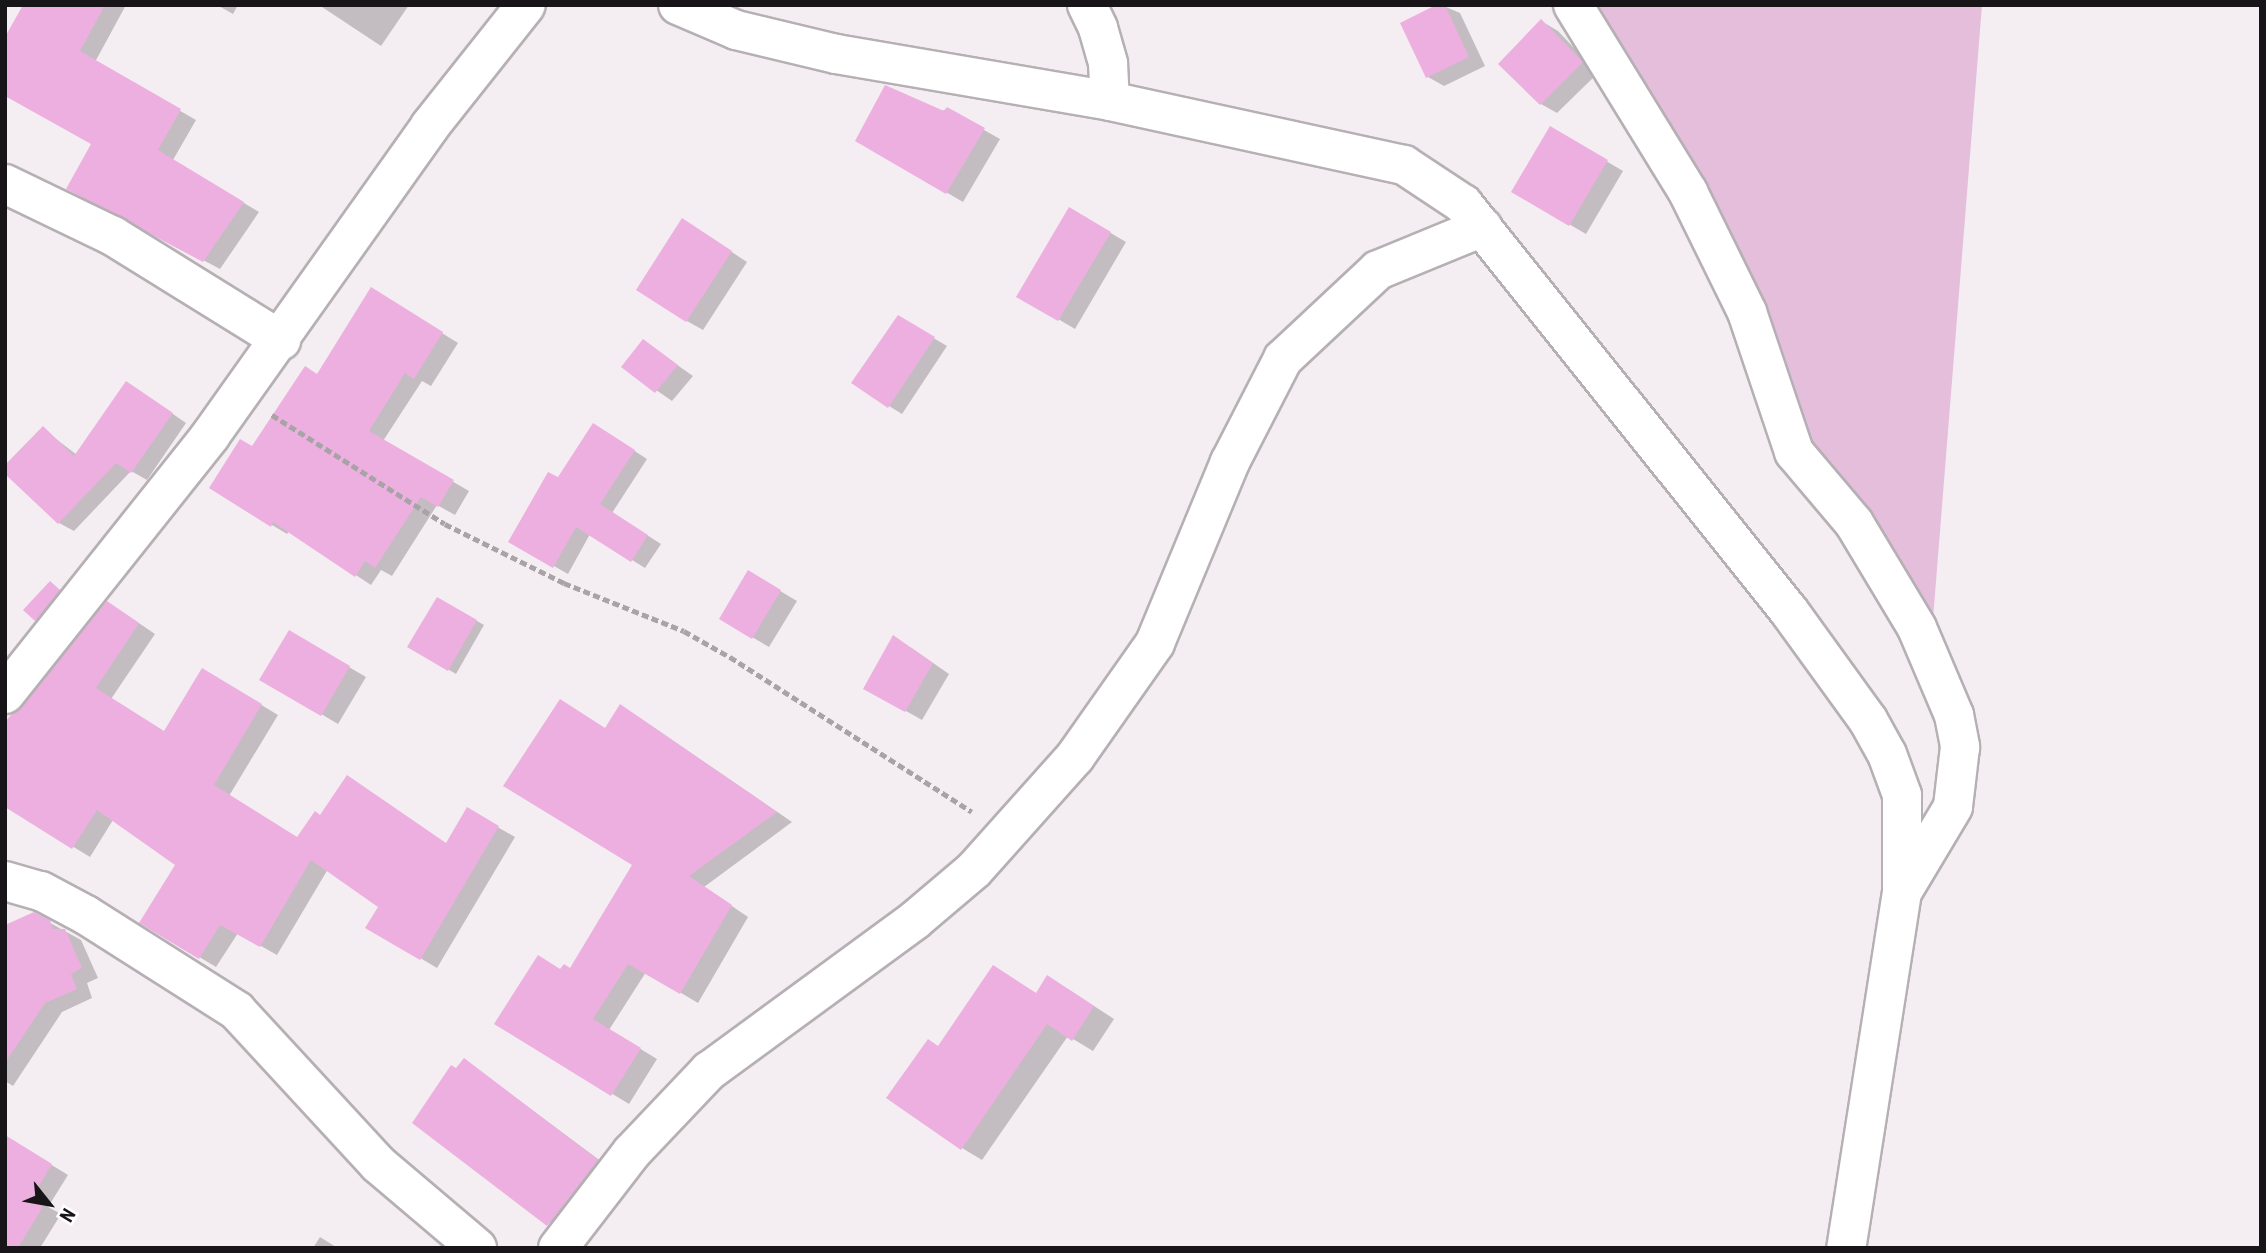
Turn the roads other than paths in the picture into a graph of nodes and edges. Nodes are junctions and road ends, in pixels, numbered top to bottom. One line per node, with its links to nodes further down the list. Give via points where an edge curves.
1 (526, 5): 8 (street, via 430,126)
2 (678, 5): 5 (street, via 736,30 836,54)
3 (1087, 5): 5 (street, via 1105,52)
4 (1573, 5): 11 (street, via 1706,228 1747,312 1794,452 1854,523 1917,628 1954,715 1960,747 1953,807)
5 (1110, 101): 7 (street, via 1404,165 1434,180)
6 (5, 184): 8 (street, via 113,236)
7 (1483, 227): 11 (street, via 1789,611 1868,720 1902,795); 13 (street, via 1378,270 1283,359 1230,462 1155,643 1075,757 1009,836 915,920 709,1071 632,1152)
8 (281, 340): 9 (street)
9 (5, 694)
10 (5, 881): 12 (street, via 41,891 86,915 237,1011 378,1164)
11 (1902, 892): 14 (street)
12 (477, 1248)
13 (558, 1248)
14 (1846, 1248)

